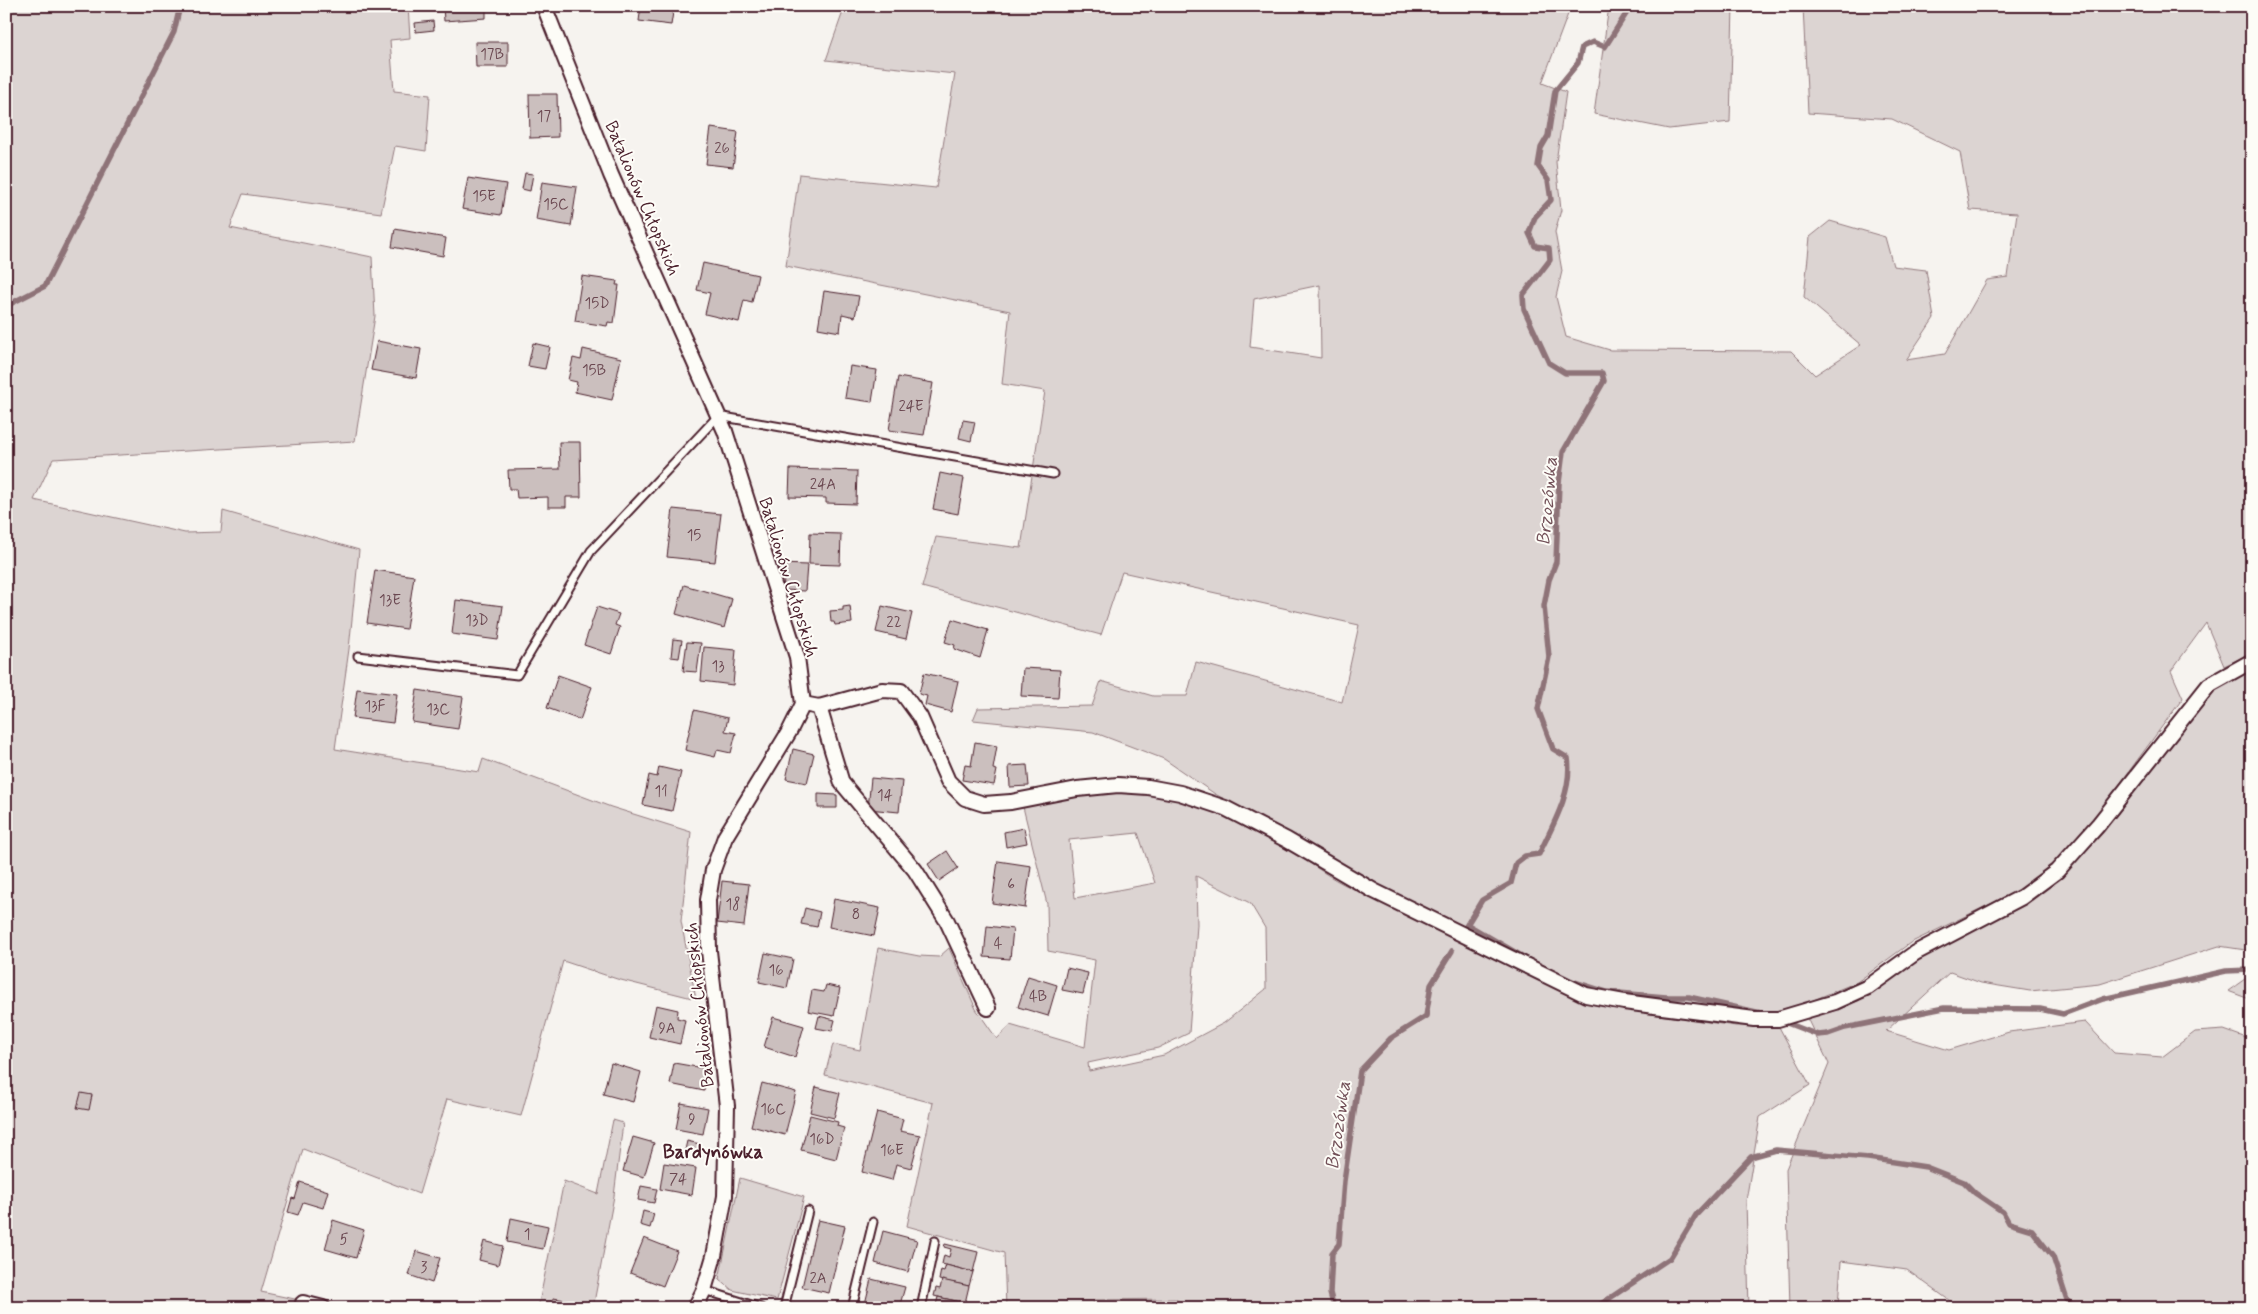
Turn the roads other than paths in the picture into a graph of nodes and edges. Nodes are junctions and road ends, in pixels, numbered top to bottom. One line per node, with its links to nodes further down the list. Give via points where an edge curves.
1 (544, 6): 2 (street, Batalionów Chłopskich, via 612,175)
2 (718, 416): 3 (lane); 4 (lane, via 591,551 517,675); 6 (street, Batalionów Chłopskich, via 796,657)
3 (1053, 474)
4 (358, 656)
5 (2252, 661): 7 (street, via 2210,685 2057,871 2022,896 1915,953 1868,987 1835,1002 1778,1019 1586,996 1374,891 1225,808 1180,793 1118,784 1011,802 984,804 965,798 948,781 920,718 900,691 882,690)
6 (803, 704): 7 (street); 12 (street, Batalionów Chłopskich, via 725,837 713,870 708,900 709,951 727,1106 727,1146 725,1196)
7 (819, 707): 8 (street, via 842,783 915,870 947,921)
8 (988, 1008)
9 (808, 1211): 17 (lane)
10 (873, 1222): 18 (lane)
11 (936, 1241): 19 (lane)
12 (704, 1290): 15 (street, Batalionów Chłopskich); 16 (lane)
13 (303, 1303): 14 (street)
14 (323, 1308)
15 (695, 1308)
16 (761, 1308)
17 (784, 1308)
18 (852, 1308)
19 (921, 1308)

